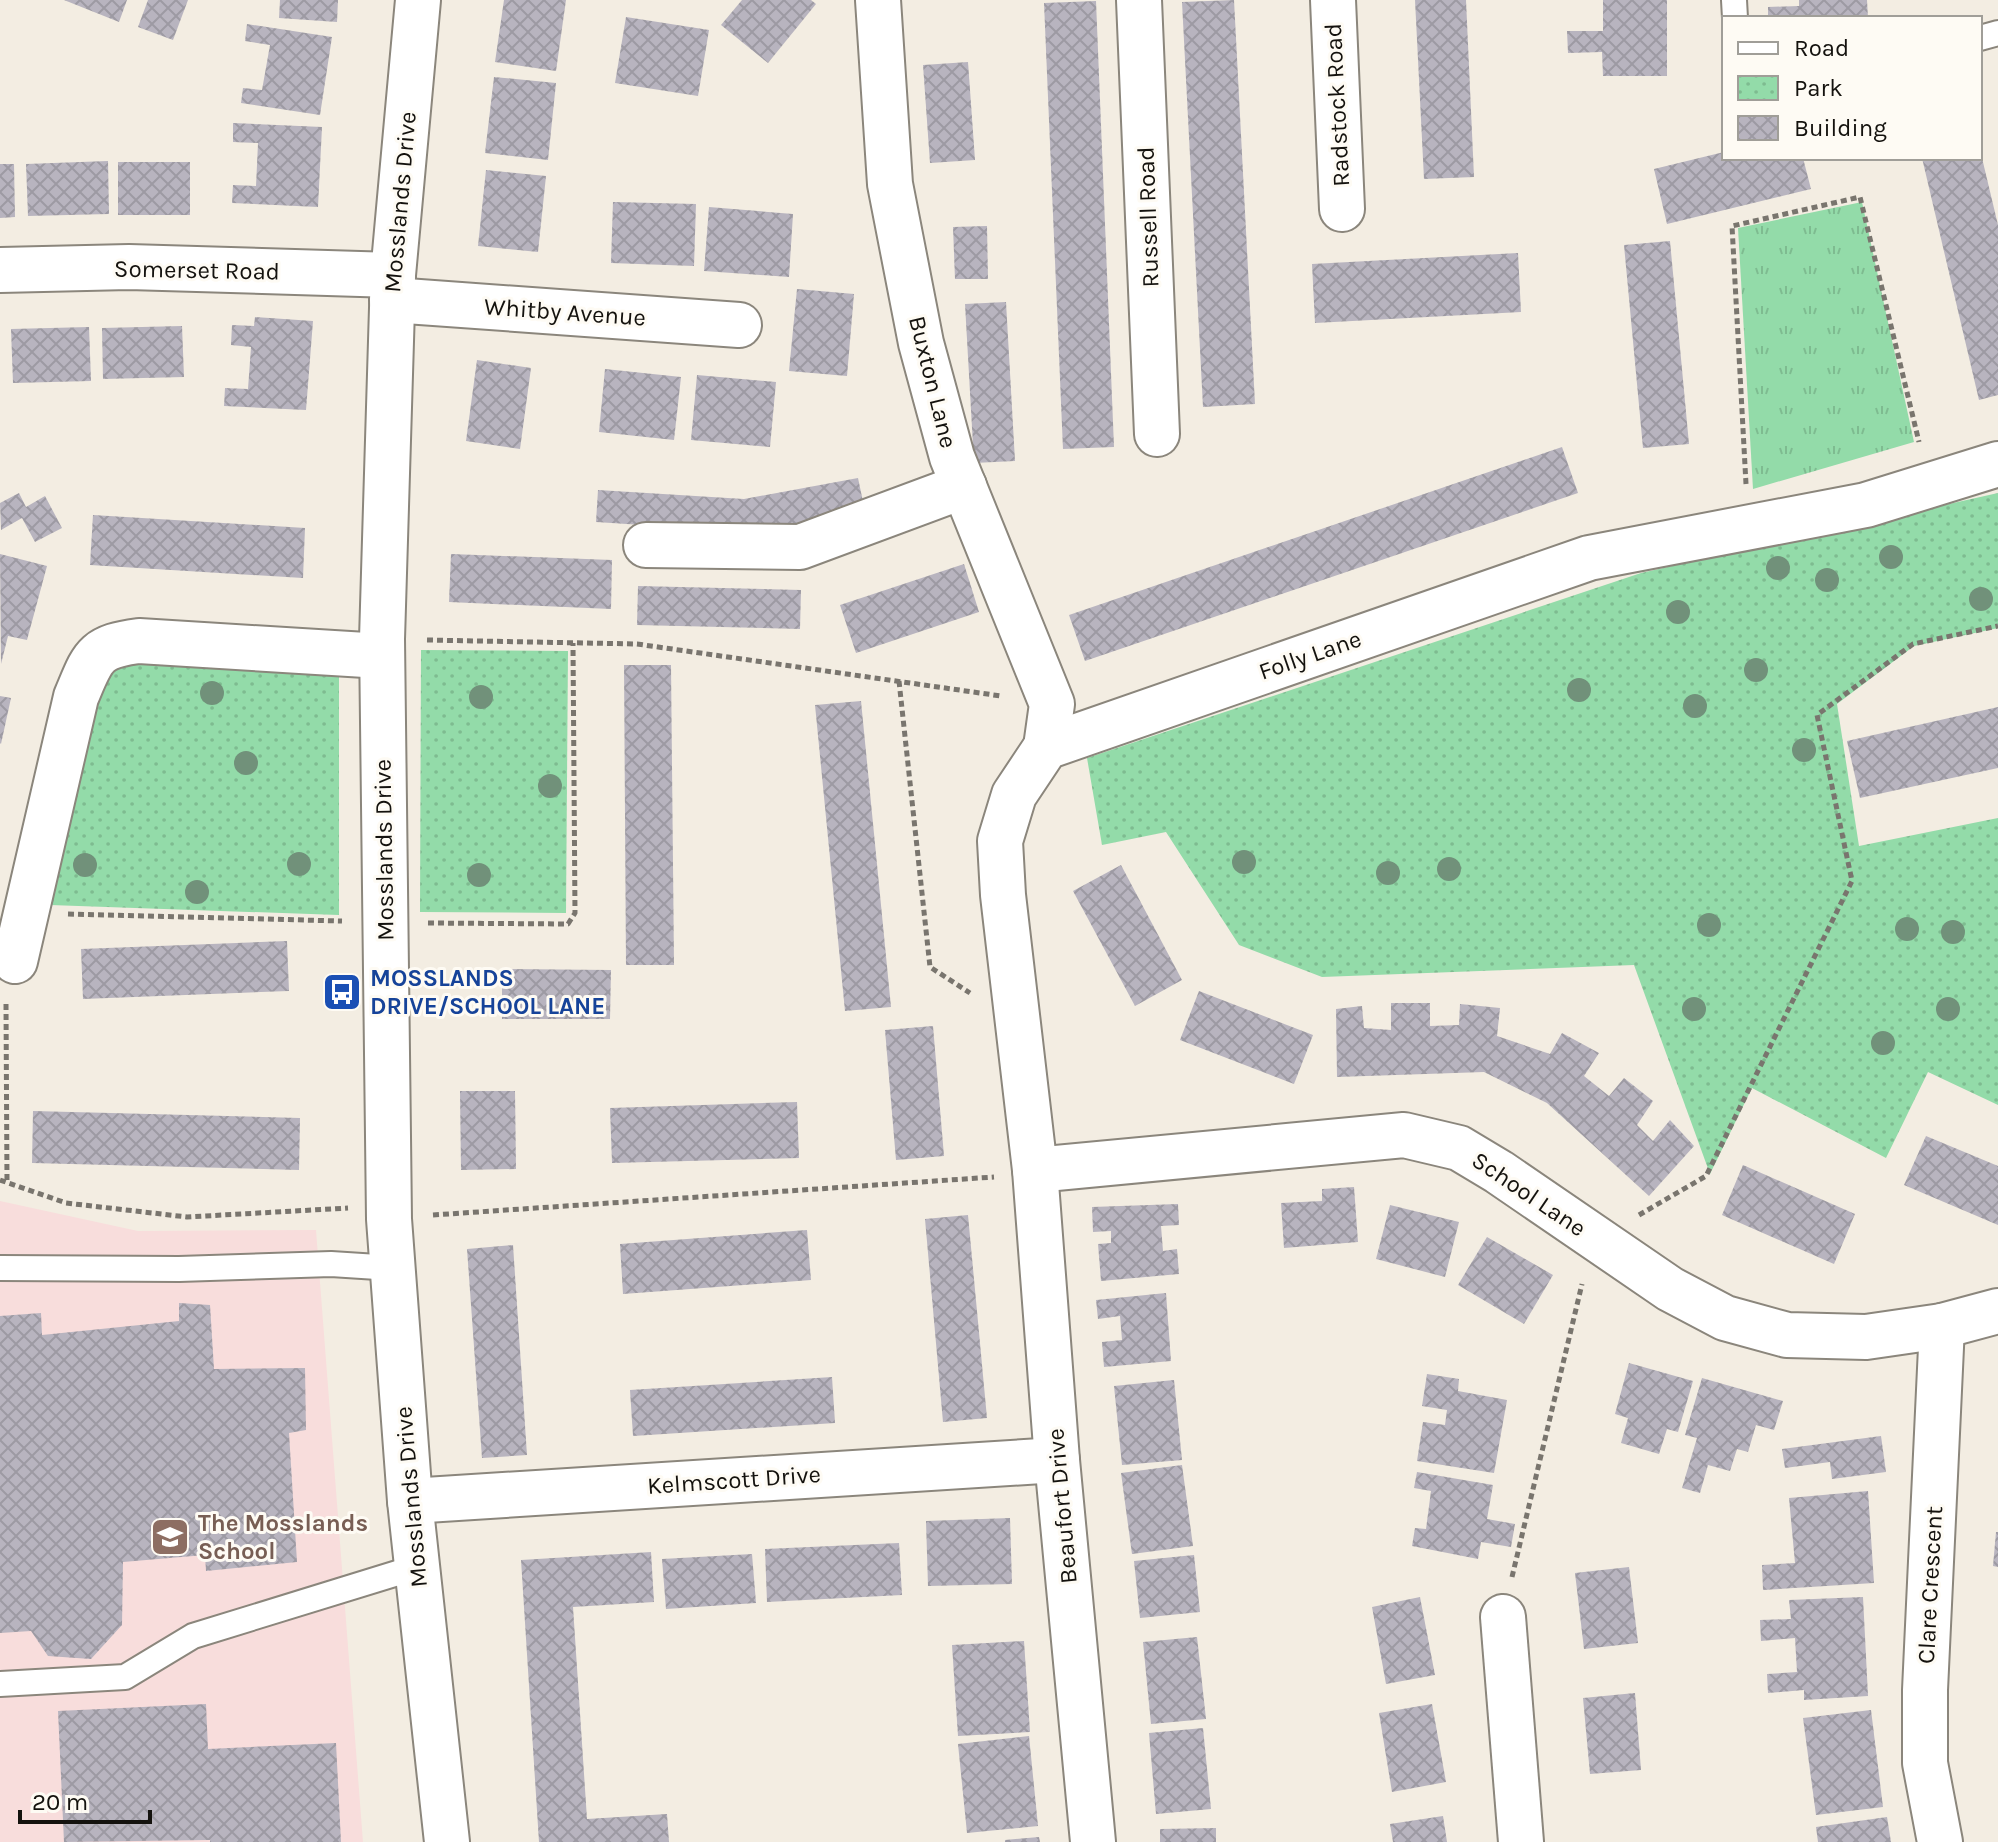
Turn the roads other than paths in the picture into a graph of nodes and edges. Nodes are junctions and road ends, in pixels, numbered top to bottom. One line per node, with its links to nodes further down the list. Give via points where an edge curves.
1 (418, 0): 7 (street, Mosslands Drive)
2 (878, 0): 11 (street, Buxton Lane, via 890,184 921,343)
3 (1139, 0): 9 (street, Russell Road)
4 (1333, 0): 5 (street, Radstock Road)
5 (1342, 209)
6 (0, 270): 7 (street, Somerset Road, via 129,267)
7 (393, 288): 8 (street, Whitby Avenue); 13 (street, Mosslands Drive)
8 (739, 325)
9 (1157, 434)
10 (1998, 464): 14 (street, Folly Lane, via 1866,505 1589,558)
11 (964, 486): 12 (street, via 800,547); 14 (street, Buxton Lane, via 1052,704)
12 (646, 545)
13 (382, 648): 15 (street, via 139,641 110,645 92,659 76,697); 18 (street, Mosslands Drive)
14 (1046, 747): 16 (street, via 1014,795 1000,841)
15 (15, 961)
16 (1035, 1170): 20 (street, School Lane, via 1404,1135 1459,1148 1670,1289 1725,1318 1787,1335 1866,1337); 21 (street, Beaufort Drive)
17 (0, 1268): 18 (lane)
18 (393, 1268): 22 (street, Mosslands Drive)
19 (1998, 1311): 20 (street, School Lane)
20 (1942, 1326): 29 (street, Clare Crescent, via 1925,1690 1925,1763)
21 (1057, 1460): 22 (street, Kelmscott Drive); 27 (street, Beaufort Drive)
22 (410, 1501): 23 (street, Mosslands Drive)
23 (417, 1567): 25 (lane, via 193,1636 125,1677); 26 (street, Mosslands Drive)
24 (1503, 1617): 28 (street)
25 (0, 1684)
26 (447, 1842)
27 (1093, 1842)
28 (1521, 1842)
29 (1940, 1842)

